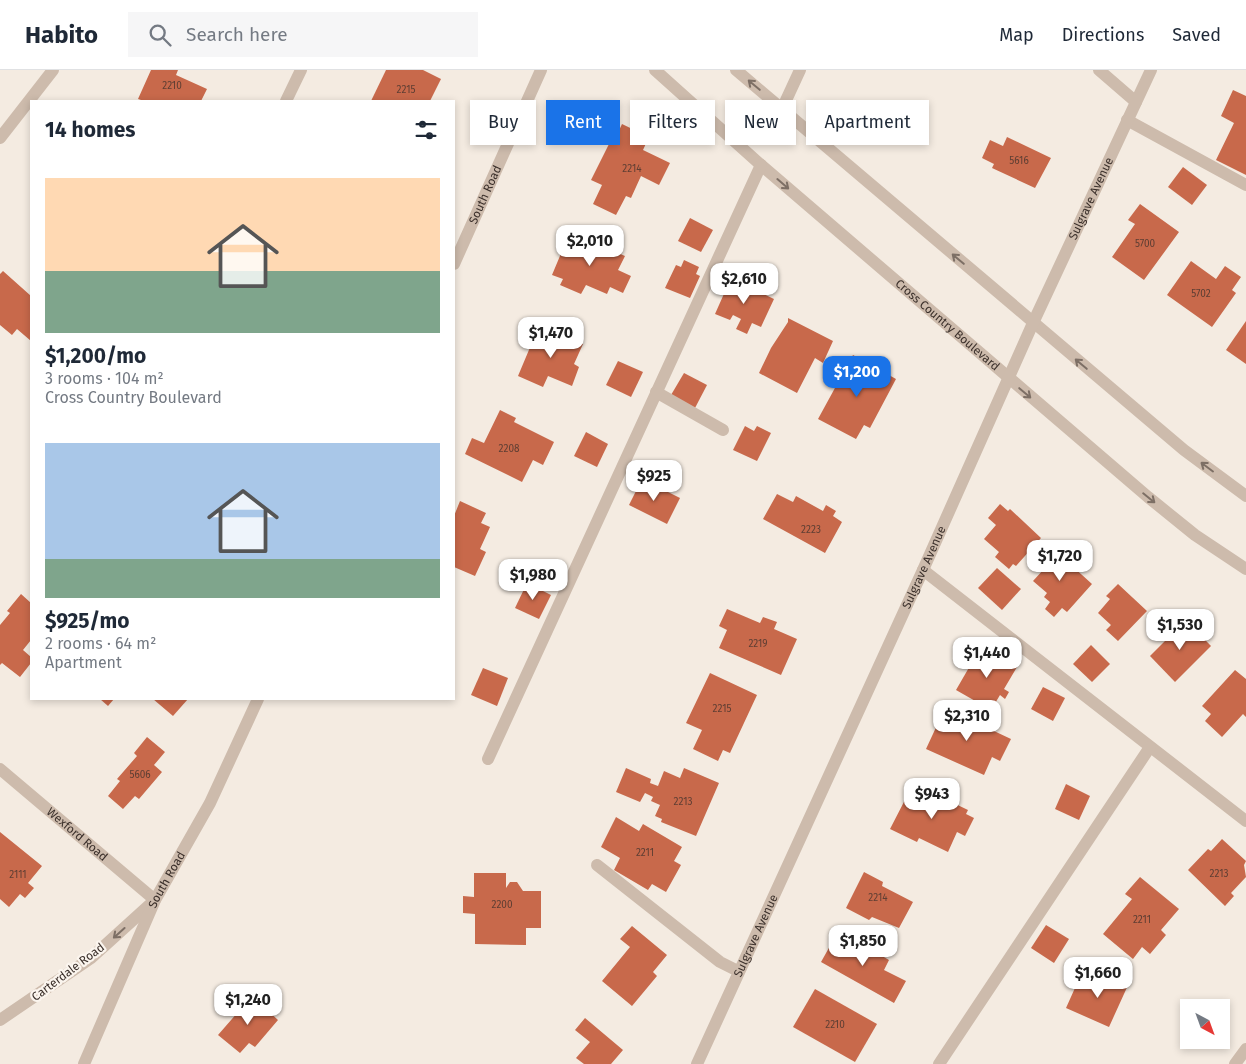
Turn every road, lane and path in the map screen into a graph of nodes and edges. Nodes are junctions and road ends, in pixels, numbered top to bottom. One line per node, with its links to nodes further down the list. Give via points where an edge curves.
1 (53, 70): 15 (street)
2 (301, 70): 9 (street)
3 (541, 70): 18 (street, South Road)
4 (655, 70): 16 (street, Cross Country Boulevard)
5 (736, 70): 10 (street, one-way to 5)
6 (800, 70): 11 (street)
7 (1099, 70): 12 (street)
8 (1151, 70): 12 (street, Sulgrave Avenue)
9 (286, 100)
10 (771, 100)
11 (786, 100)
12 (1136, 102): 13 (street, Sulgrave Avenue)
13 (1127, 120): 17 (street); 19 (street, Sulgrave Avenue)
14 (796, 121): 19 (street, one-way to 14)
15 (0, 138)
16 (761, 165): 20 (street, Cross Country Boulevard, one-way to 20); 21 (street)
17 (1246, 185)
18 (455, 262)
19 (1033, 323): 20 (street, Sulgrave Avenue); 23 (street, one-way to 19, via 1184,450)
20 (1009, 379): 24 (street, Cross Country Boulevard, one-way to 24, via 1182,524); 25 (street, Sulgrave Avenue)
21 (656, 392): 22 (street); 28 (street)
22 (723, 430)
23 (1246, 496)
24 (1246, 569)
25 (923, 570): 27 (street); 33 (street, Sulgrave Avenue)
26 (258, 700): 32 (street, South Road, via 210,803)
27 (1150, 747): 30 (street); 38 (street)
28 (488, 759)
29 (0, 769): 32 (street, Wexford Road)
30 (1246, 821)
31 (597, 865): 33 (street, via 720,962)
32 (155, 900): 34 (street, Carterdale Road, one-way to 34, via 91,958); 36 (street, South Road)
33 (738, 971): 37 (street, Sulgrave Avenue)
34 (0, 1020)
35 (1246, 1050): 39 (street)
36 (84, 1064)
37 (697, 1064)
38 (939, 1064)
39 (1236, 1064)

